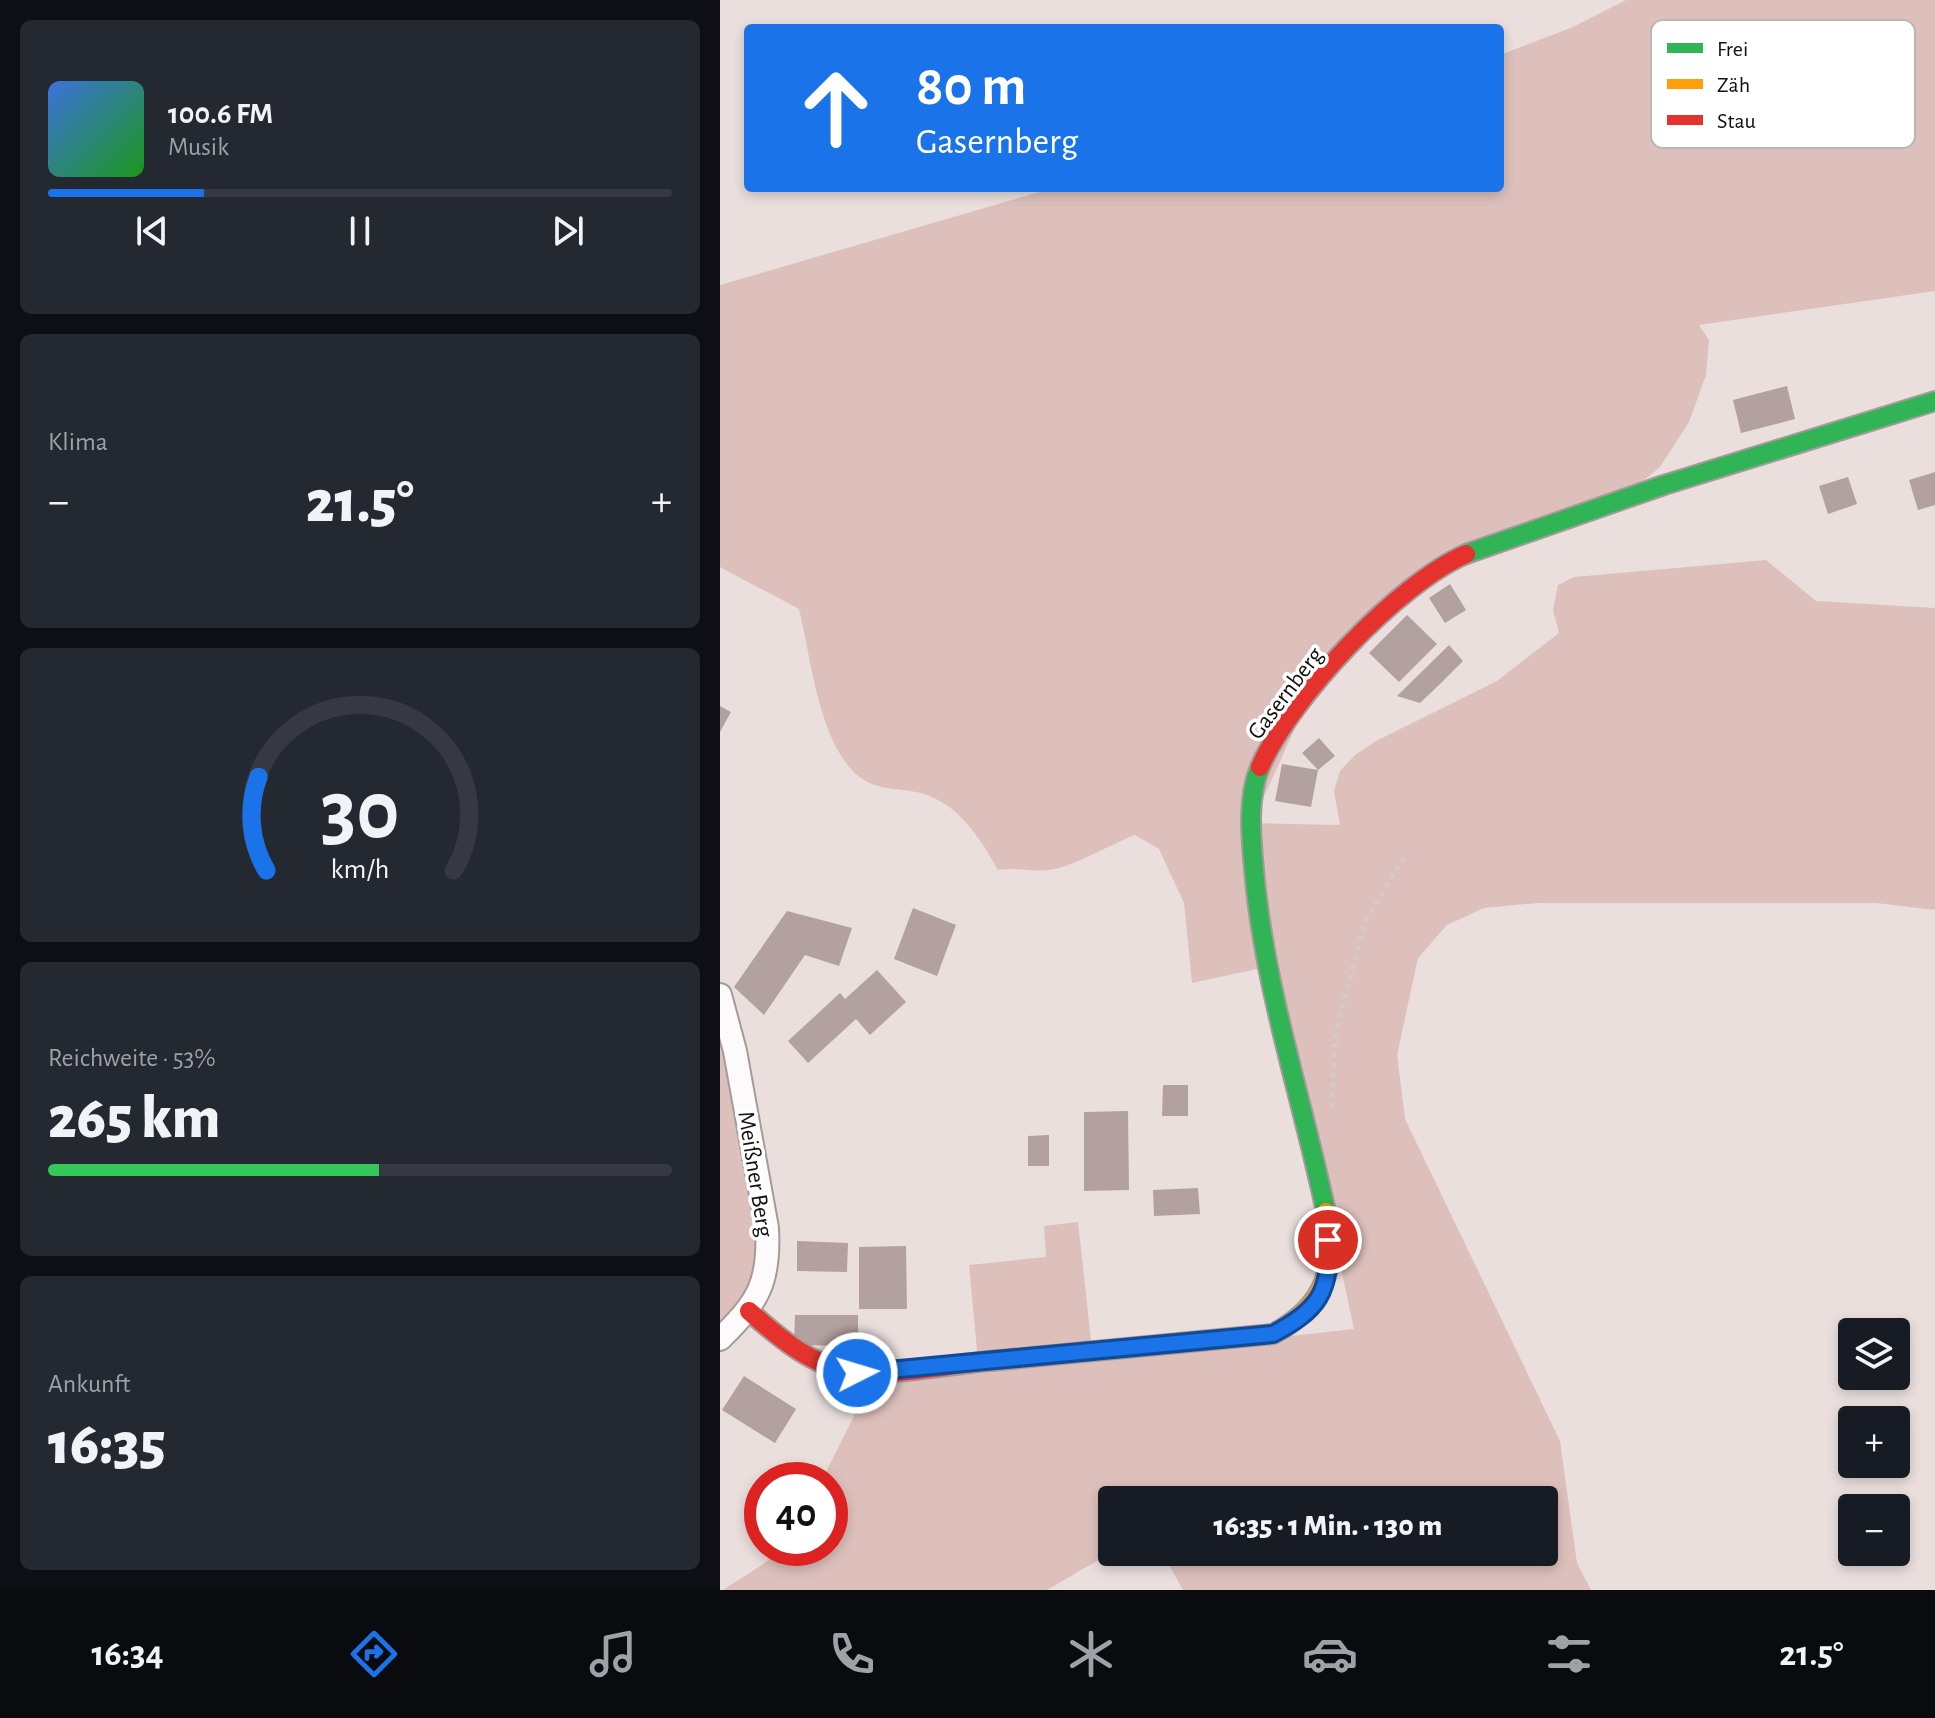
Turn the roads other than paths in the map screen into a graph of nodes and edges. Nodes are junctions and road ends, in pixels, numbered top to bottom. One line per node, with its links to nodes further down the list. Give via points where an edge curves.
1 (1935, 401): 3 (street, Gasernberg, via 1488,545 1425,576 1372,621 1271,747 1255,777 1255,889 1327,1220 1330,1260 1322,1290 1305,1317 1273,1334 857,1373 832,1369 793,1351)
2 (720, 995): 3 (street, Meißner Berg, via 767,1228 764,1284)
3 (749, 1311): 4 (street, Meißner Berg)
4 (720, 1339)

